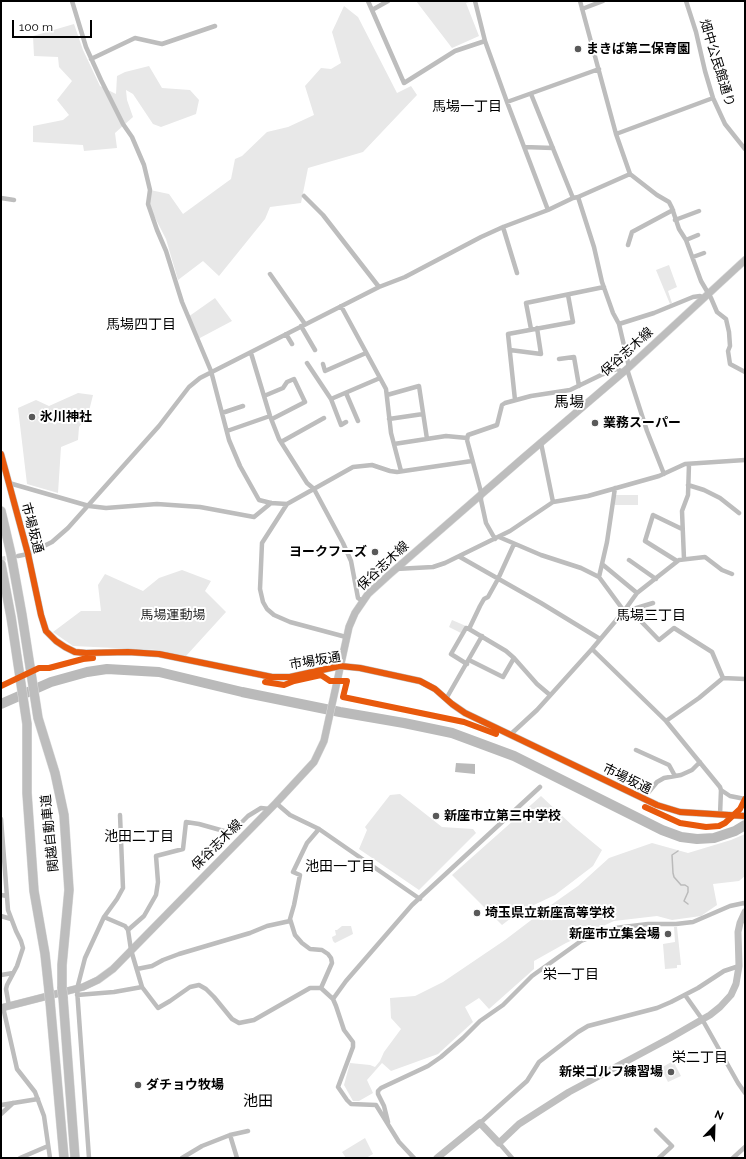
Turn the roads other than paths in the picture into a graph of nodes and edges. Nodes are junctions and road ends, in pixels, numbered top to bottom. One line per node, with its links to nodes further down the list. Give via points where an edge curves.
1 (72, 1): 12 (street)
2 (368, 1): 9 (street)
3 (388, 1): 9 (street)
4 (475, 1): 11 (street)
5 (580, 1): 8 (street)
6 (603, 1): 8 (street)
7 (686, 1): 15 (street, 畑中公民館通り, via 704,71)
8 (582, 9): 13 (street)
9 (372, 10): 11 (street, via 404,83 454,51)
10 (215, 26): 12 (street, via 162,44 135,38)
11 (485, 40): 16 (street)
12 (91, 59): 58 (street, via 144,165 150,190 148,204 154,224 166,251 182,302)
13 (599, 69): 14 (street); 17 (street)
14 (530, 94): 16 (street); 19 (street)
15 (714, 98): 17 (street); 20 (street, 畑中公民館通り, via 725,124)
16 (507, 102): 18 (street)
17 (616, 134): 21 (street)
18 (524, 147): 19 (street); 26 (street)
19 (553, 148): 24 (street)
20 (745, 149)
21 (630, 174): 24 (street); 27 (street, via 669,202)
22 (304, 196): 39 (street, via 323,215)
23 (1, 198): 25 (street)
24 (576, 198): 26 (street); 40 (street, via 594,247)
25 (14, 200)
26 (548, 210): 30 (street)
27 (673, 210): 29 (street); 33 (street, via 632,232)
28 (699, 211): 29 (street)
29 (675, 220): 32 (street)
30 (503, 227): 37 (street); 39 (street, via 406,277)
31 (698, 236): 32 (street)
32 (686, 240): 35 (street)
33 (628, 245)
34 (704, 253): 35 (street)
35 (692, 257): 42 (street)
36 (744, 263): 42 (main road, 保谷志木線)
37 (517, 273)
38 (270, 274): 45 (street)
39 (379, 287): 43 (street)
40 (604, 287): 41 (street); 44 (street)
41 (568, 294): 46 (street, via 573,322); 47 (street, via 526,303)
42 (706, 296): 44 (street, via 693,297); 57 (main road, 保谷志木線); 59 (street, via 717,312 726,318 730,364)
43 (340, 306): 45 (street); 53 (street)
44 (618, 324): 57 (street)
45 (303, 325): 48 (street); 50 (street)
46 (537, 328): 47 (street); 51 (street, via 541,354)
47 (531, 329): 51 (street, via 508,334)
48 (286, 334): 49 (street); 52 (street)
49 (292, 344)
50 (315, 350)
51 (510, 350): 66 (street)
52 (251, 353): 58 (street); 64 (street)
53 (366, 353): 56 (street, via 325,371); 60 (street)
54 (559, 359): 61 (street, via 574,357)
55 (307, 363): 65 (street)
56 (323, 364)
57 (627, 369): 61 (street, via 617,369); 79 (main road, 保谷志木線); 86 (street)
58 (211, 371): 68 (street); 95 (street, via 189,387 159,426)
59 (745, 372)
60 (380, 378): 62 (street); 63 (street)
61 (579, 386): 66 (street)
62 (346, 393): 65 (street); 73 (street)
63 (387, 395): 69 (street, via 419,386); 72 (street)
64 (264, 396): 70 (street); 70 (street, via 283,388 287,382 294,379 305,402)
65 (330, 399): 74 (street, via 341,424)
66 (515, 400): 76 (street, via 502,405 497,425 468,435)
67 (243, 406): 68 (street)
68 (222, 413): 75 (street)
69 (423, 414): 72 (street); 77 (street)
70 (271, 418): 75 (street); 78 (street)
71 (324, 418): 78 (street)
72 (389, 419): 80 (street)
73 (358, 421)
74 (346, 422)
75 (227, 430): 93 (street, via 240,466 259,500)
76 (467, 438): 77 (street, via 446,436); 83 (street)
77 (427, 439): 80 (street)
78 (281, 442): 90 (street, via 307,483)
79 (541, 443): 91 (main road, 保谷志木線); 92 (street)
80 (394, 444): 85 (street)
81 (1, 454): 87 (street, 市場坂通)
82 (745, 460): 84 (street)
83 (472, 461): 85 (street); 91 (street)
84 (689, 464): 86 (street); 88 (street)
85 (401, 471): 90 (street, via 390,471 372,465 354,467)
86 (664, 474): 89 (street)
87 (9, 483): 95 (street); 101 (street, 市場坂通)
88 (688, 485): 97 (street, via 720,498 734,506); 98 (street, via 688,494 682,511)
89 (615, 488): 92 (street); 108 (street)
90 (314, 489): 94 (street); 115 (street, via 348,553 358,598)
91 (481, 495): 99 (street, via 486,523); 109 (main road, 保谷志木線)
92 (553, 502): 99 (street)
93 (271, 503): 94 (street); 95 (street, via 254,517 200,507 156,504 106,508)
94 (287, 504): 121 (street, via 262,543 262,602 274,615 290,622)
95 (89, 506): 101 (street, via 52,542)
96 (1, 511): 188 (highway, 関越自動車道, via 22,615 36,706 64,815 69,890 62,966)
97 (739, 514)
98 (682, 529): 104 (street); 106 (street, via 653,515 645,541)
99 (497, 538): 100 (street); 103 (street)
100 (514, 544): 111 (street); 112 (street)
101 (28, 554): 102 (street); 126 (street, 市場坂通, via 46,631 65,648 75,652 159,654 272,677 290,677)
102 (18, 556)
103 (460, 557): 109 (street, via 433,567); 112 (street)
104 (684, 559): 106 (street); 110 (street, via 705,557)
105 (629, 560): 113 (street)
106 (677, 561): 113 (street)
107 (1, 564): 187 (highway, 関越自動車道, via 28,735 27,793 34,891 50,996)
108 (602, 564): 111 (street); 114 (street)
109 (396, 569): 115 (main road, 保谷志木線)
110 (732, 574)
111 (599, 577): 118 (street)
112 (498, 579): 119 (street, via 480,606); 122 (street)
113 (656, 579): 114 (street)
114 (637, 593): 118 (street)
115 (363, 601): 121 (main road, 保谷志木線)
116 (653, 603): 117 (street)
117 (630, 610): 118 (street); 127 (street, via 659,640 674,628 712,652)
118 (624, 611): 122 (street)
119 (469, 630): 120 (street); 125 (street, via 466,628 451,654)
120 (482, 636): 124 (street); 125 (street)
121 (346, 637): 126 (main road, 保谷志木線)
122 (600, 639): 123 (street)
123 (592, 649): 129 (street); 131 (street)
124 (514, 658): 125 (street, via 503,677); 129 (street)
125 (468, 662): 130 (street)
126 (340, 666): 130 (street, 市場坂通, via 420,681); 142 (main road, 保谷志木線, via 322,748 314,762)
127 (723, 678): 128 (street); 131 (street)
128 (745, 679)
129 (550, 695): 132 (street)
130 (446, 699): 132 (street, 市場坂通, via 459,709)
131 (666, 721): 134 (street)
132 (511, 734): 140 (street, 市場坂通)
133 (636, 750): 136 (street, via 669,765)
134 (700, 762): 136 (street, via 692,770); 139 (street)
135 (617, 769): 138 (street)
136 (675, 776): 138 (street, via 657,782)
137 (540, 787): 152 (street)
138 (653, 787): 140 (street)
139 (721, 790): 141 (street, via 730,796); 145 (street)
140 (643, 799): 145 (street, 市場坂通, via 680,812)
141 (745, 799)
142 (276, 803): 143 (main road, 保谷志木線); 148 (street, via 295,818)
143 (270, 809): 159 (street, via 261,808 248,816 231,833 186,822 183,849 156,856 156,895 144,916); 160 (main road, 保谷志木線)
144 (120, 815): 156 (street, via 123,888)
145 (723, 815): 146 (street, 市場坂通)
146 (745, 816)
147 (1, 819): 149 (street)
148 (318, 829): 152 (street); 158 (street, via 293,872 300,875)
149 (2, 835): 151 (street)
150 (1, 895): 151 (street)
151 (7, 896): 157 (street)
152 (420, 899): 169 (street, via 412,905)
153 (745, 904): 178 (street, via 730,906 693,922 615,928 577,944 532,976 503,1005 480,1021 441,1057 428,1066 381,1088 378,1094)
154 (745, 912): 161 (street, via 738,932)
155 (1, 916): 157 (street)
156 (104, 917): 159 (street, via 125,926); 167 (street, via 85,958)
157 (11, 919): 163 (street, via 23,948)
158 (290, 921): 162 (street, via 267,926); 166 (street, via 295,935 302,943 310,949 322,950 331,958 332,963)
159 (128, 930): 160 (street)
160 (131, 950): 162 (street); 167 (main road, 保谷志木線, via 104,976)
161 (739, 966): 168 (street, via 724,971); 171 (street, via 731,995 720,1007)
162 (137, 969): 165 (street)
163 (12, 973): 164 (street); 170 (street, via 6,989)
164 (1, 974)
165 (142, 987): 166 (street, via 158,1008 190,987 199,985 214,997 232,1019 239,1022 254,1020 310,988); 167 (street, via 114,992)
166 (322, 988): 169 (street)
167 (77, 992): 170 (main road, 保谷志木線); 189 (street)
168 (685, 995): 171 (street); 177 (street, via 657,1008 588,1026 578,1032 539,1062 527,1081)
169 (333, 999): 178 (street, via 344,1030 352,1042 338,1087 351,1104 376,1105)
170 (4, 1007): 173 (street, via 17,1069)
171 (702, 1019): 172 (street); 182 (street, via 569,1092 519,1124)
172 (745, 1093)
173 (38, 1099): 174 (street); 183 (street, via 44,1116)
174 (13, 1103): 175 (street); 176 (street)
175 (1, 1105)
176 (1, 1114)
177 (480, 1123): 182 (street); 193 (street)
178 (389, 1127): 192 (street)
179 (656, 1130): 195 (street, via 672,1146)
180 (248, 1131): 181 (street)
181 (230, 1135): 190 (street, via 202,1146); 191 (street)
182 (499, 1143): 194 (street)
183 (48, 1146): 185 (street); 186 (street)
184 (745, 1147): 196 (street)
185 (20, 1158)
186 (50, 1158)
187 (64, 1158)
188 (75, 1158)
189 (90, 1158)
190 (182, 1158)
191 (237, 1158)
192 (414, 1158)
193 (437, 1158)
194 (512, 1158)
195 (659, 1158)
196 (734, 1158)

